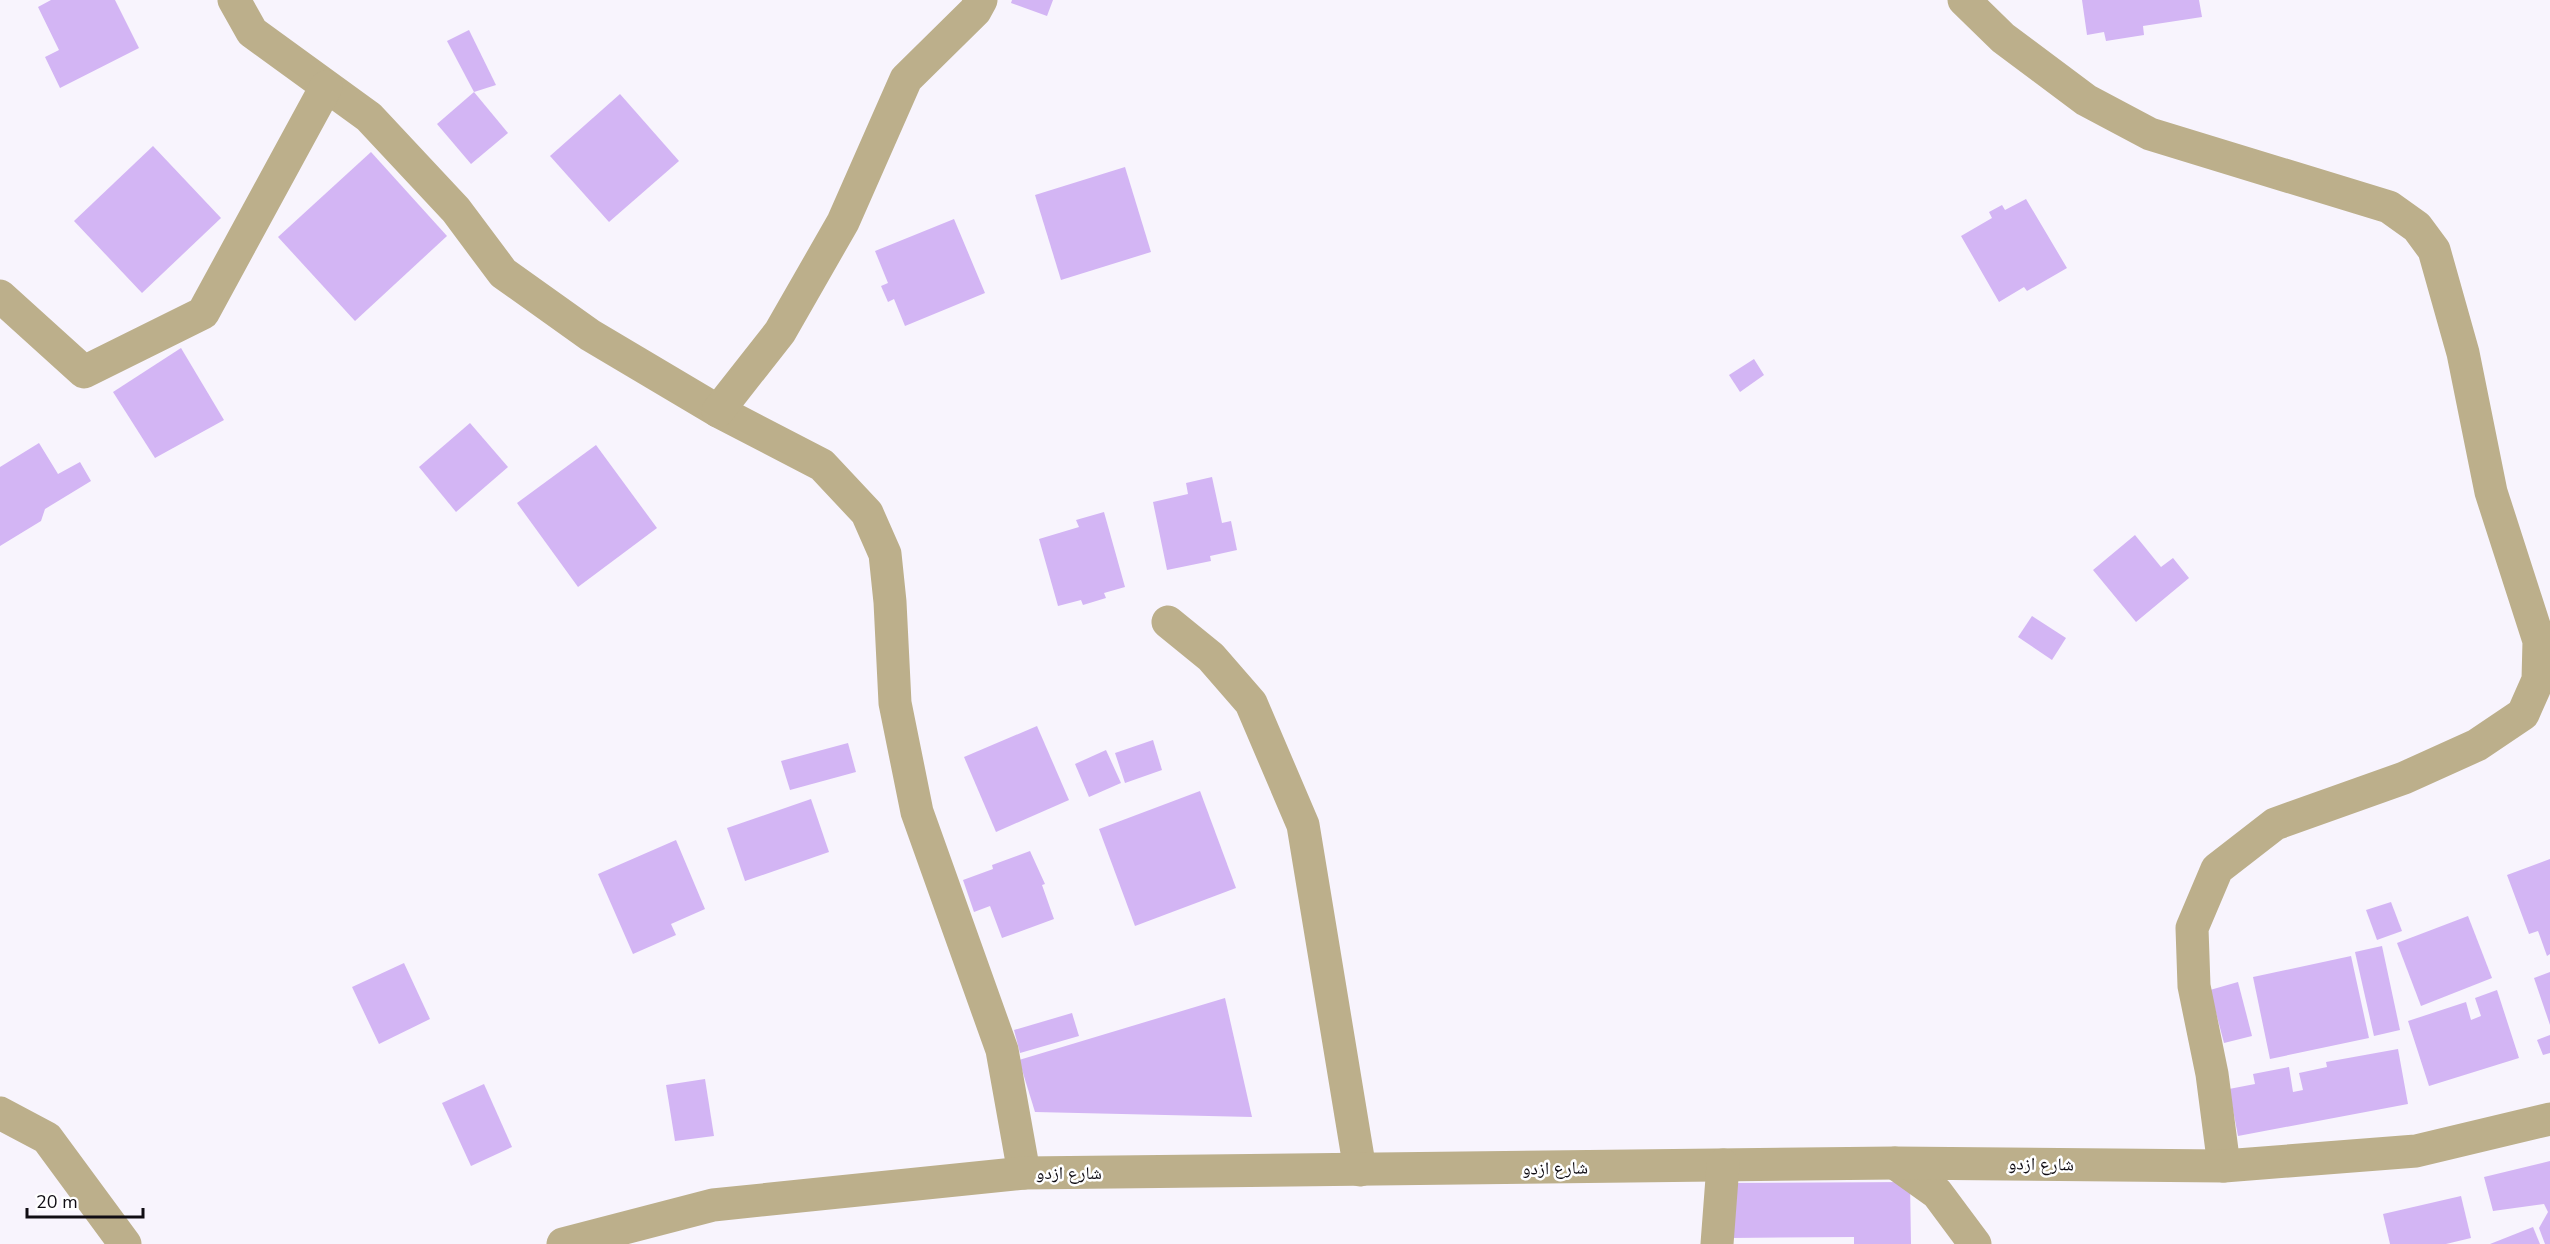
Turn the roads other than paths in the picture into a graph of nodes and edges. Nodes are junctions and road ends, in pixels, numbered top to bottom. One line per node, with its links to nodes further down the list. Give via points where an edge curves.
1 (234, 0): 4 (street, via 252,32)
2 (981, 0): 6 (street, via 975,11 906,79 843,222 780,332)
3 (1964, 0): 12 (street, via 2003,38 2086,100 2150,134 2389,207 2417,227 2434,250 2463,353 2492,492 2539,641 2538,680 2523,714 2477,745 2404,778 2275,824 2217,868 2192,928 2194,986 2212,1074)
4 (326, 87): 5 (street, via 203,313 84,372); 6 (street, via 369,117 456,210 504,273 590,335)
5 (0, 296)
6 (718, 411): 14 (street, via 822,465 867,513 885,554 895,703 917,812 1002,1050)
7 (1168, 622): 13 (street, via 1211,657 1251,703 1303,825)
8 (0, 1113): 16 (street, via 47,1138)
9 (2550, 1119): 12 (street, شارع ازدو, via 2416,1151)
10 (1895, 1163): 11 (street, شارع ازدو); 12 (street, شارع ازدو); 15 (street)
11 (1723, 1165): 13 (street, شارع ازدو); 18 (street)
12 (2224, 1166)
13 (1360, 1170): 14 (street, شارع ازدو)
14 (1024, 1173): 17 (street, شارع ازدو, via 713,1205)
15 (1937, 1193): 19 (street); 20 (street)
16 (125, 1244)
17 (563, 1244)
18 (1718, 1244)
19 (1966, 1244)
20 (1975, 1244)

